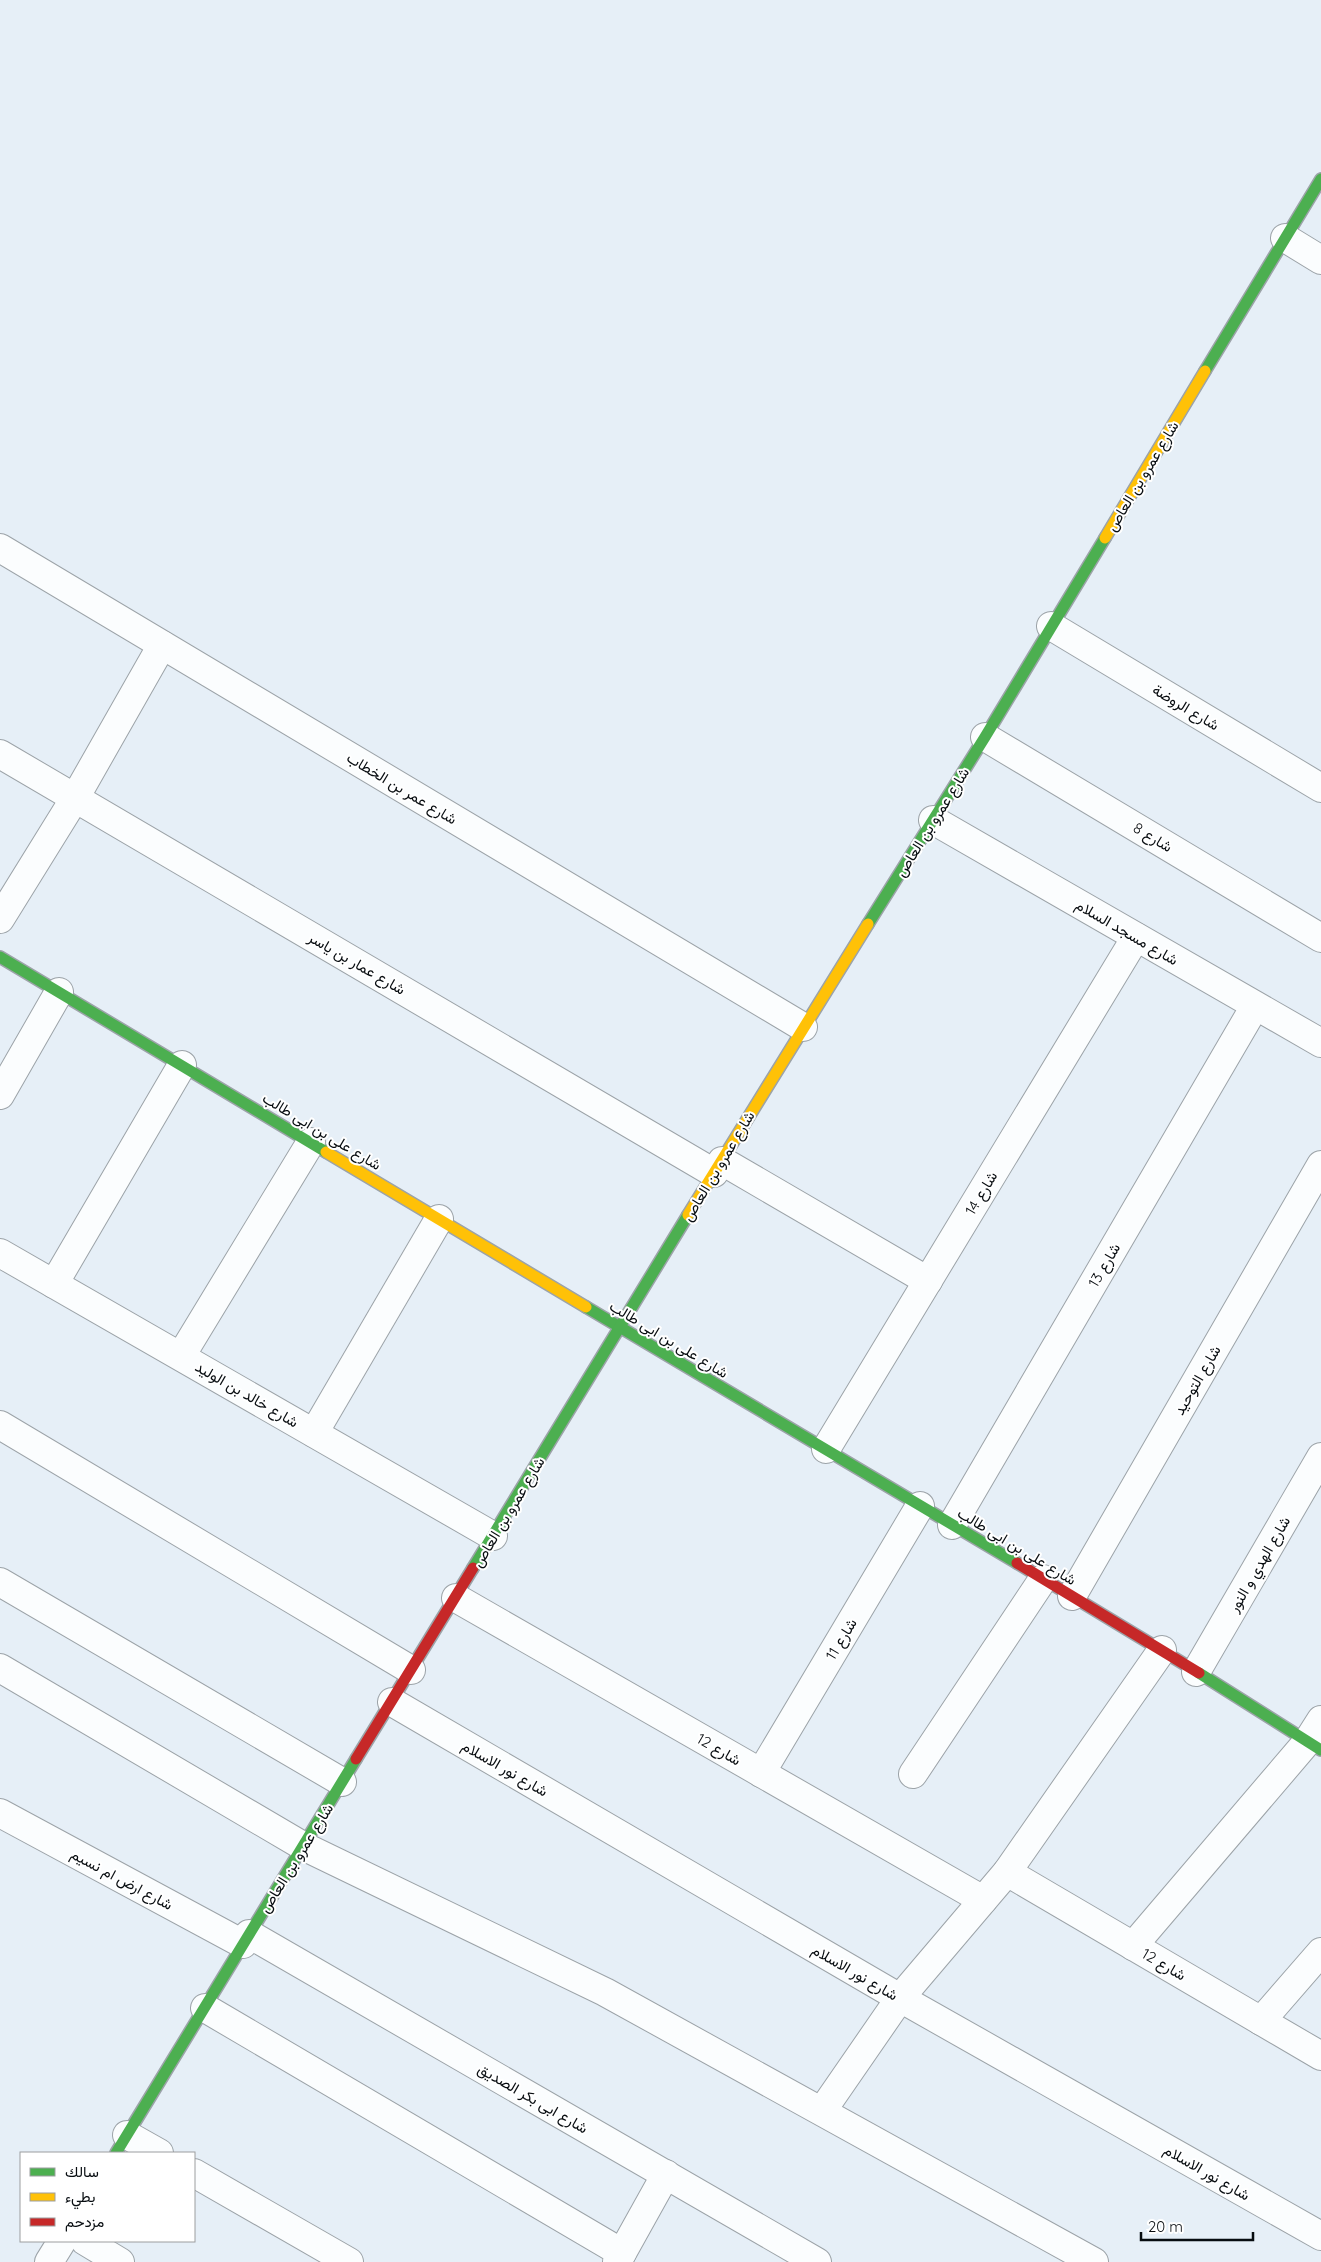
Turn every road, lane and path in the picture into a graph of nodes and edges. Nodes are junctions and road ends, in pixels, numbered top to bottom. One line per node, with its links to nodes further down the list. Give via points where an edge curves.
1 (1321, 179): 2 (street, شارع عمرو بن العاص)
2 (1285, 238): 3 (street); 5 (street, شارع عمرو بن العاص)
3 (1321, 260)
4 (0, 548): 6 (street, شارع عمر بن الخطاب)
5 (1051, 626): 7 (street, شارع عمرو بن العاص); 9 (street, شارع الروضة)
6 (162, 645): 10 (street); 18 (street, شارع عمر بن الخطاب)
7 (985, 737): 11 (street, شارع عمرو بن العاص); 14 (street, شارع 8)
8 (0, 754): 10 (street, شارع عمار بن ياسر)
9 (1321, 788)
10 (75, 798): 12 (street); 24 (street, شارع عمار بن ياسر)
11 (933, 820): 13 (street, شارع مسجد السلام); 18 (street, شارع عمرو بن العاص)
12 (0, 919)
13 (1136, 937): 17 (street, شارع مسجد السلام); 27 (street, شارع 14)
14 (1321, 938)
15 (0, 956): 16 (street, شارع على بن ابى طالب)
16 (59, 992): 20 (street, شارع على بن ابى طالب); 21 (street)
17 (1255, 1006): 19 (street, شارع مسجد السلام); 36 (street, شارع 13)
18 (803, 1028): 24 (street, شارع عمرو بن العاص)
19 (1321, 1044)
20 (182, 1065): 22 (street, شارع على بن ابى طالب); 28 (street)
21 (0, 1095)
22 (311, 1142): 25 (street, شارع على بن ابى طالب); 30 (street)
23 (1321, 1164): 40 (street, شارع التوحيد)
24 (718, 1167): 27 (street, شارع عمار بن ياسر); 29 (street, شارع عمرو بن العاص)
25 (439, 1219): 29 (street, شارع على بن ابى طالب); 32 (street)
26 (0, 1252): 28 (street, شارع خالد بن الوليد)
27 (928, 1281): 33 (street, شارع 14)
28 (54, 1284): 30 (street, شارع خالد بن الوليد)
29 (620, 1327): 33 (street, شارع على بن ابى طالب); 37 (street, شارع عمرو بن العاص)
30 (181, 1356): 32 (street, شارع خالد بن الوليد)
31 (0, 1425): 44 (street)
32 (314, 1433): 37 (street, شارع خالد بن الوليد)
33 (826, 1450): 35 (street, شارع على بن ابى طالب)
34 (1321, 1457): 45 (street, شارع الهدي و النور)
35 (920, 1506): 36 (street, شارع على بن ابى طالب); 48 (street, شارع 11)
36 (952, 1525): 38 (street, شارع على بن ابى طالب)
37 (493, 1536): 41 (street, شارع عمرو بن العاص)
38 (1043, 1579): 40 (street, شارع على بن ابى طالب); 49 (street)
39 (0, 1582): 50 (street)
40 (1072, 1596): 42 (street, شارع على بن ابى طالب)
41 (456, 1598): 44 (street, شارع عمرو بن العاص); 48 (street, شارع 12)
42 (1162, 1650): 45 (street, شارع على بن ابى طالب); 53 (street)
43 (0, 1668): 52 (street)
44 (411, 1670): 46 (street, شارع عمرو بن العاص)
45 (1196, 1672): 47 (street, شارع على بن ابى طالب)
46 (392, 1702): 50 (street, شارع عمرو بن العاص); 58 (street, شارع نور الاسلام)
47 (1316, 1737): 56 (street)
48 (761, 1773): 54 (street, شارع 12)
49 (913, 1774)
50 (342, 1782): 52 (street, شارع عمرو بن العاص)
51 (0, 1813): 55 (street, شارع ارض ام نسيم)
52 (303, 1846): 55 (street, شارع عمرو بن العاص); 62 (street, via 605,1992)
53 (1007, 1872): 54 (street); 56 (street, شارع 12)
54 (983, 1900): 58 (street)
55 (246, 1939): 59 (street, شارع عمرو بن العاص); 66 (street, شارع ابى بكر الصديق)
56 (1132, 1946): 60 (street, شارع 12)
57 (1321, 1952): 60 (street)
58 (900, 1998): 62 (street); 67 (street, شارع نور الاسلام)
59 (205, 2008): 63 (street, شارع عمرو بن العاص); 70 (street)
60 (1261, 2022): 61 (street, شارع 12)
61 (1321, 2056)
62 (822, 2111): 75 (street)
63 (121, 2144): 64 (street)
64 (155, 2152)
65 (195, 2174): 73 (street)
66 (666, 2174): 70 (street); 74 (street, شارع ابى بكر الصديق)
67 (1321, 2236)
68 (61, 2242): 71 (street)
69 (87, 2242): 72 (street)
70 (620, 2257)
71 (49, 2262)
72 (120, 2262)
73 (349, 2262)
74 (817, 2262)
75 (1094, 2262)

